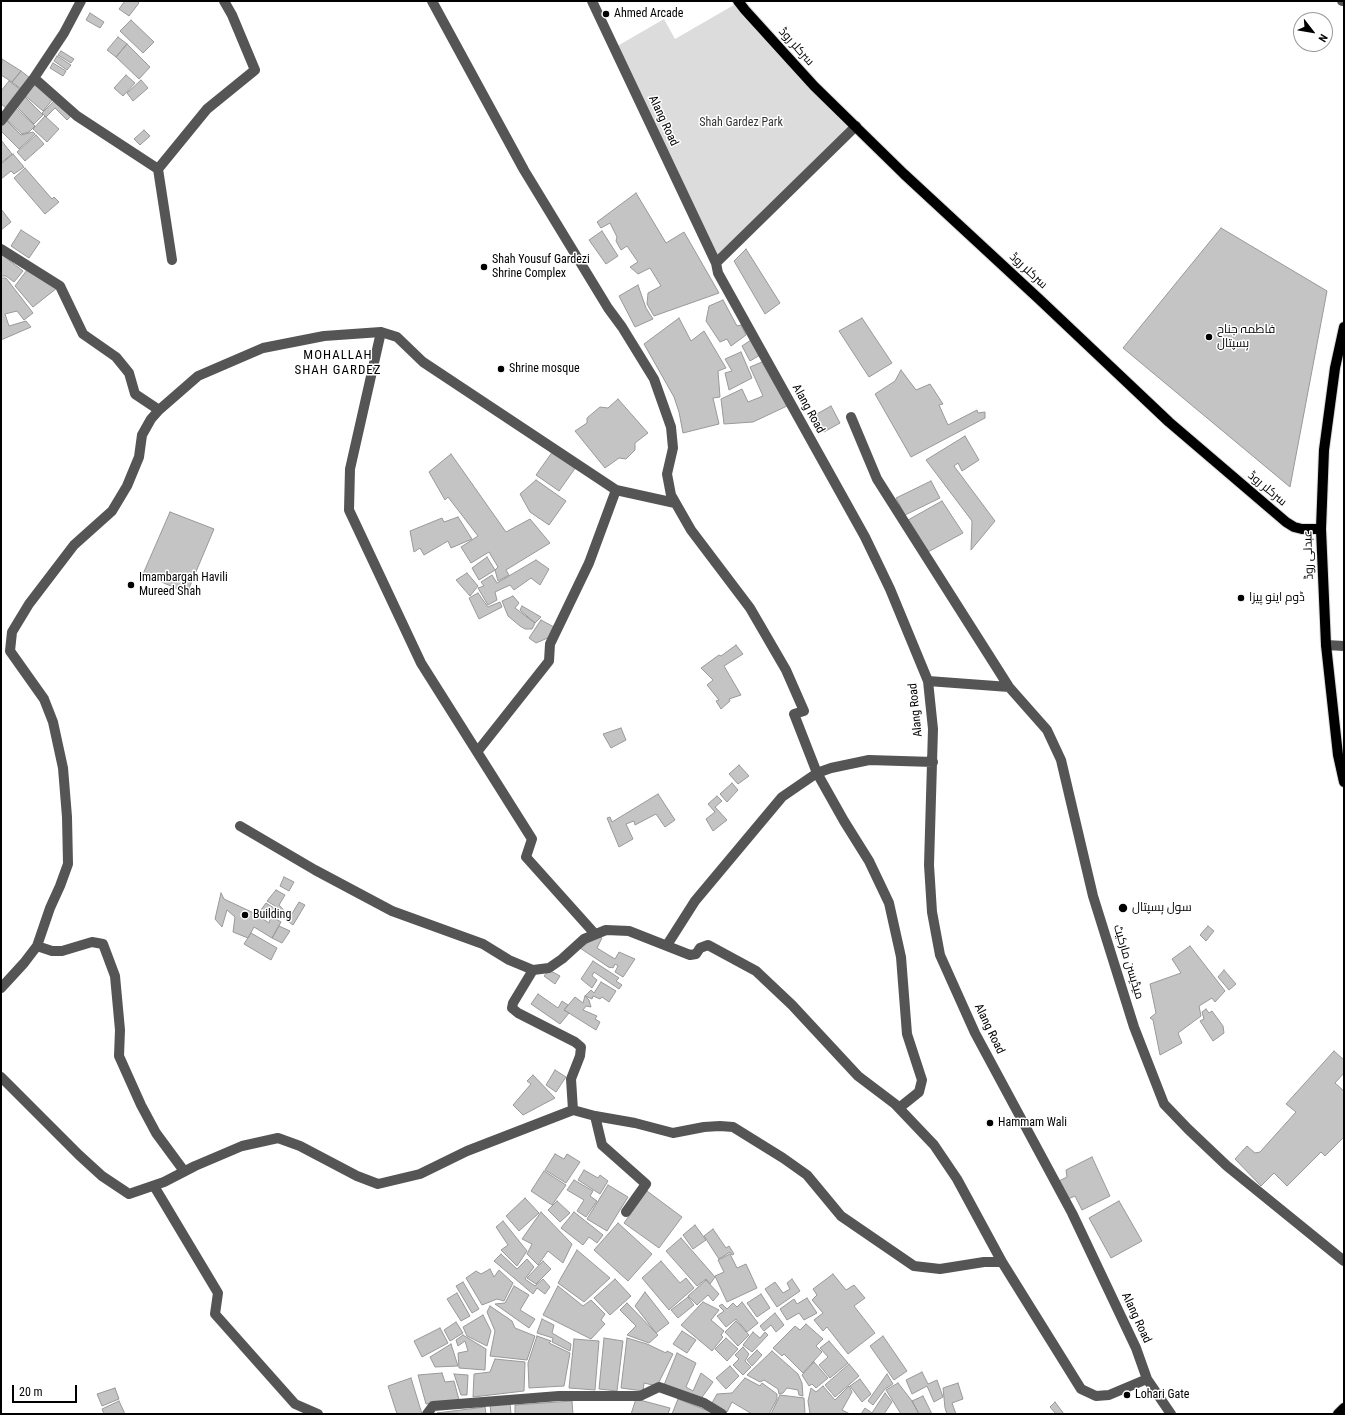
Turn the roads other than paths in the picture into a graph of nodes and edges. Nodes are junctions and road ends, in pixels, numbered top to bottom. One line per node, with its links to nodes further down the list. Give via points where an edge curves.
1 (81, 1): 6 (street, via 64,33)
2 (224, 1): 9 (street, via 255,70 207,109)
3 (432, 1): 18 (street, via 524,170 654,379 671,427 673,448 667,474 670,494)
4 (592, 1): 12 (street, Alang Road)
5 (738, 1): 8 (main road, سرکلر روڈ, via 814,86)
6 (34, 78): 7 (street); 9 (street, via 77,116)
7 (1, 121)
8 (856, 126): 12 (street); 19 (main road, سرکلر روڈ, via 1163,417 1211,459 1286,522 1302,529)
9 (158, 169): 11 (street)
10 (1, 249): 15 (street, via 60,286 83,334 116,357 129,374 135,394)
11 (172, 260)
12 (716, 263): 22 (street, Alang Road, via 718,273 865,537 890,589)
13 (1344, 327): 19 (main road, عبدلی روڈ, via 1335,368 1324,450)
14 (381, 332): 15 (street, via 324,336 263,348 198,376); 17 (street, via 397,338 423,362); 24 (street, via 350,469 349,510 421,663)
15 (159, 410): 31 (street, via 142,435 139,457 127,486 112,511 74,545 29,604 12,632 10,650 44,698 53,722 63,768 67,817 68,864)
16 (852, 417): 23 (street, میڈیسن مارکیٹ, via 877,479)
17 (616, 490): 18 (street); 24 (street, via 589,564 550,644 550,661)
18 (675, 503): 26 (street, via 691,530 750,608 786,670 804,711 794,714)
19 (1321, 529): 20 (main road, عبدلی روڈ)
20 (1326, 646): 21 (street); 27 (main road, عبدلی روڈ, via 1338,756)
21 (1344, 646)
22 (928, 681): 23 (street); 25 (street, Alang Road, via 933,729)
23 (1009, 687): 41 (street, میڈیسن مارکیٹ, via 1047,730 1060,760 1093,896 1134,1027 1164,1104 1227,1166)
24 (477, 752): 29 (street, via 532,839 526,857)
25 (933, 762): 26 (street, via 869,760); 43 (street, Alang Road, via 930,865 932,912 940,955 976,1033 1072,1213 1136,1348)
26 (818, 773): 30 (street, via 782,797 764,817 694,901); 35 (street, via 869,861 889,903 901,957 907,1034 922,1080 920,1092)
27 (1344, 782)
28 (240, 826): 32 (street, via 392,911 483,944 509,960)
29 (595, 934): 30 (street, via 606,930 629,931); 32 (street, via 584,939 548,968)
30 (668, 945): 35 (street, via 690,955 696,954 700,948 708,945 756,971 792,1005 858,1076)
31 (37, 946): 33 (street); 38 (street, via 62,951 92,942 103,944 115,976 120,1030 119,1056 156,1132)
32 (533, 970): 36 (street, via 512,1008 582,1047 570,1079)
33 (1, 988)
34 (1, 1077): 39 (street, via 102,1176 129,1194)
35 (899, 1108): 42 (street, via 934,1145 957,1179)
36 (573, 1110): 37 (street); 38 (street, via 467,1151 420,1174 378,1184 278,1138 242,1146)
37 (595, 1116): 40 (street, via 602,1145 646,1184); 42 (street, via 673,1132 704,1127 733,1127 807,1175 841,1216 914,1266 940,1269 984,1262)
38 (184, 1171): 39 (street)
39 (154, 1186): 45 (street, via 218,1293 215,1314 295,1404)
40 (626, 1212)
41 (1344, 1261)
42 (1002, 1262): 43 (street, via 1081,1389 1096,1396 1109,1395)
43 (1147, 1380): 48 (street, Alang Road)
44 (1344, 1408): 49 (main road)
45 (318, 1414)
46 (427, 1414): 47 (street, via 433,1406 559,1396 640,1396 660,1387)
47 (722, 1414)
48 (1171, 1414)
49 (1338, 1414)

